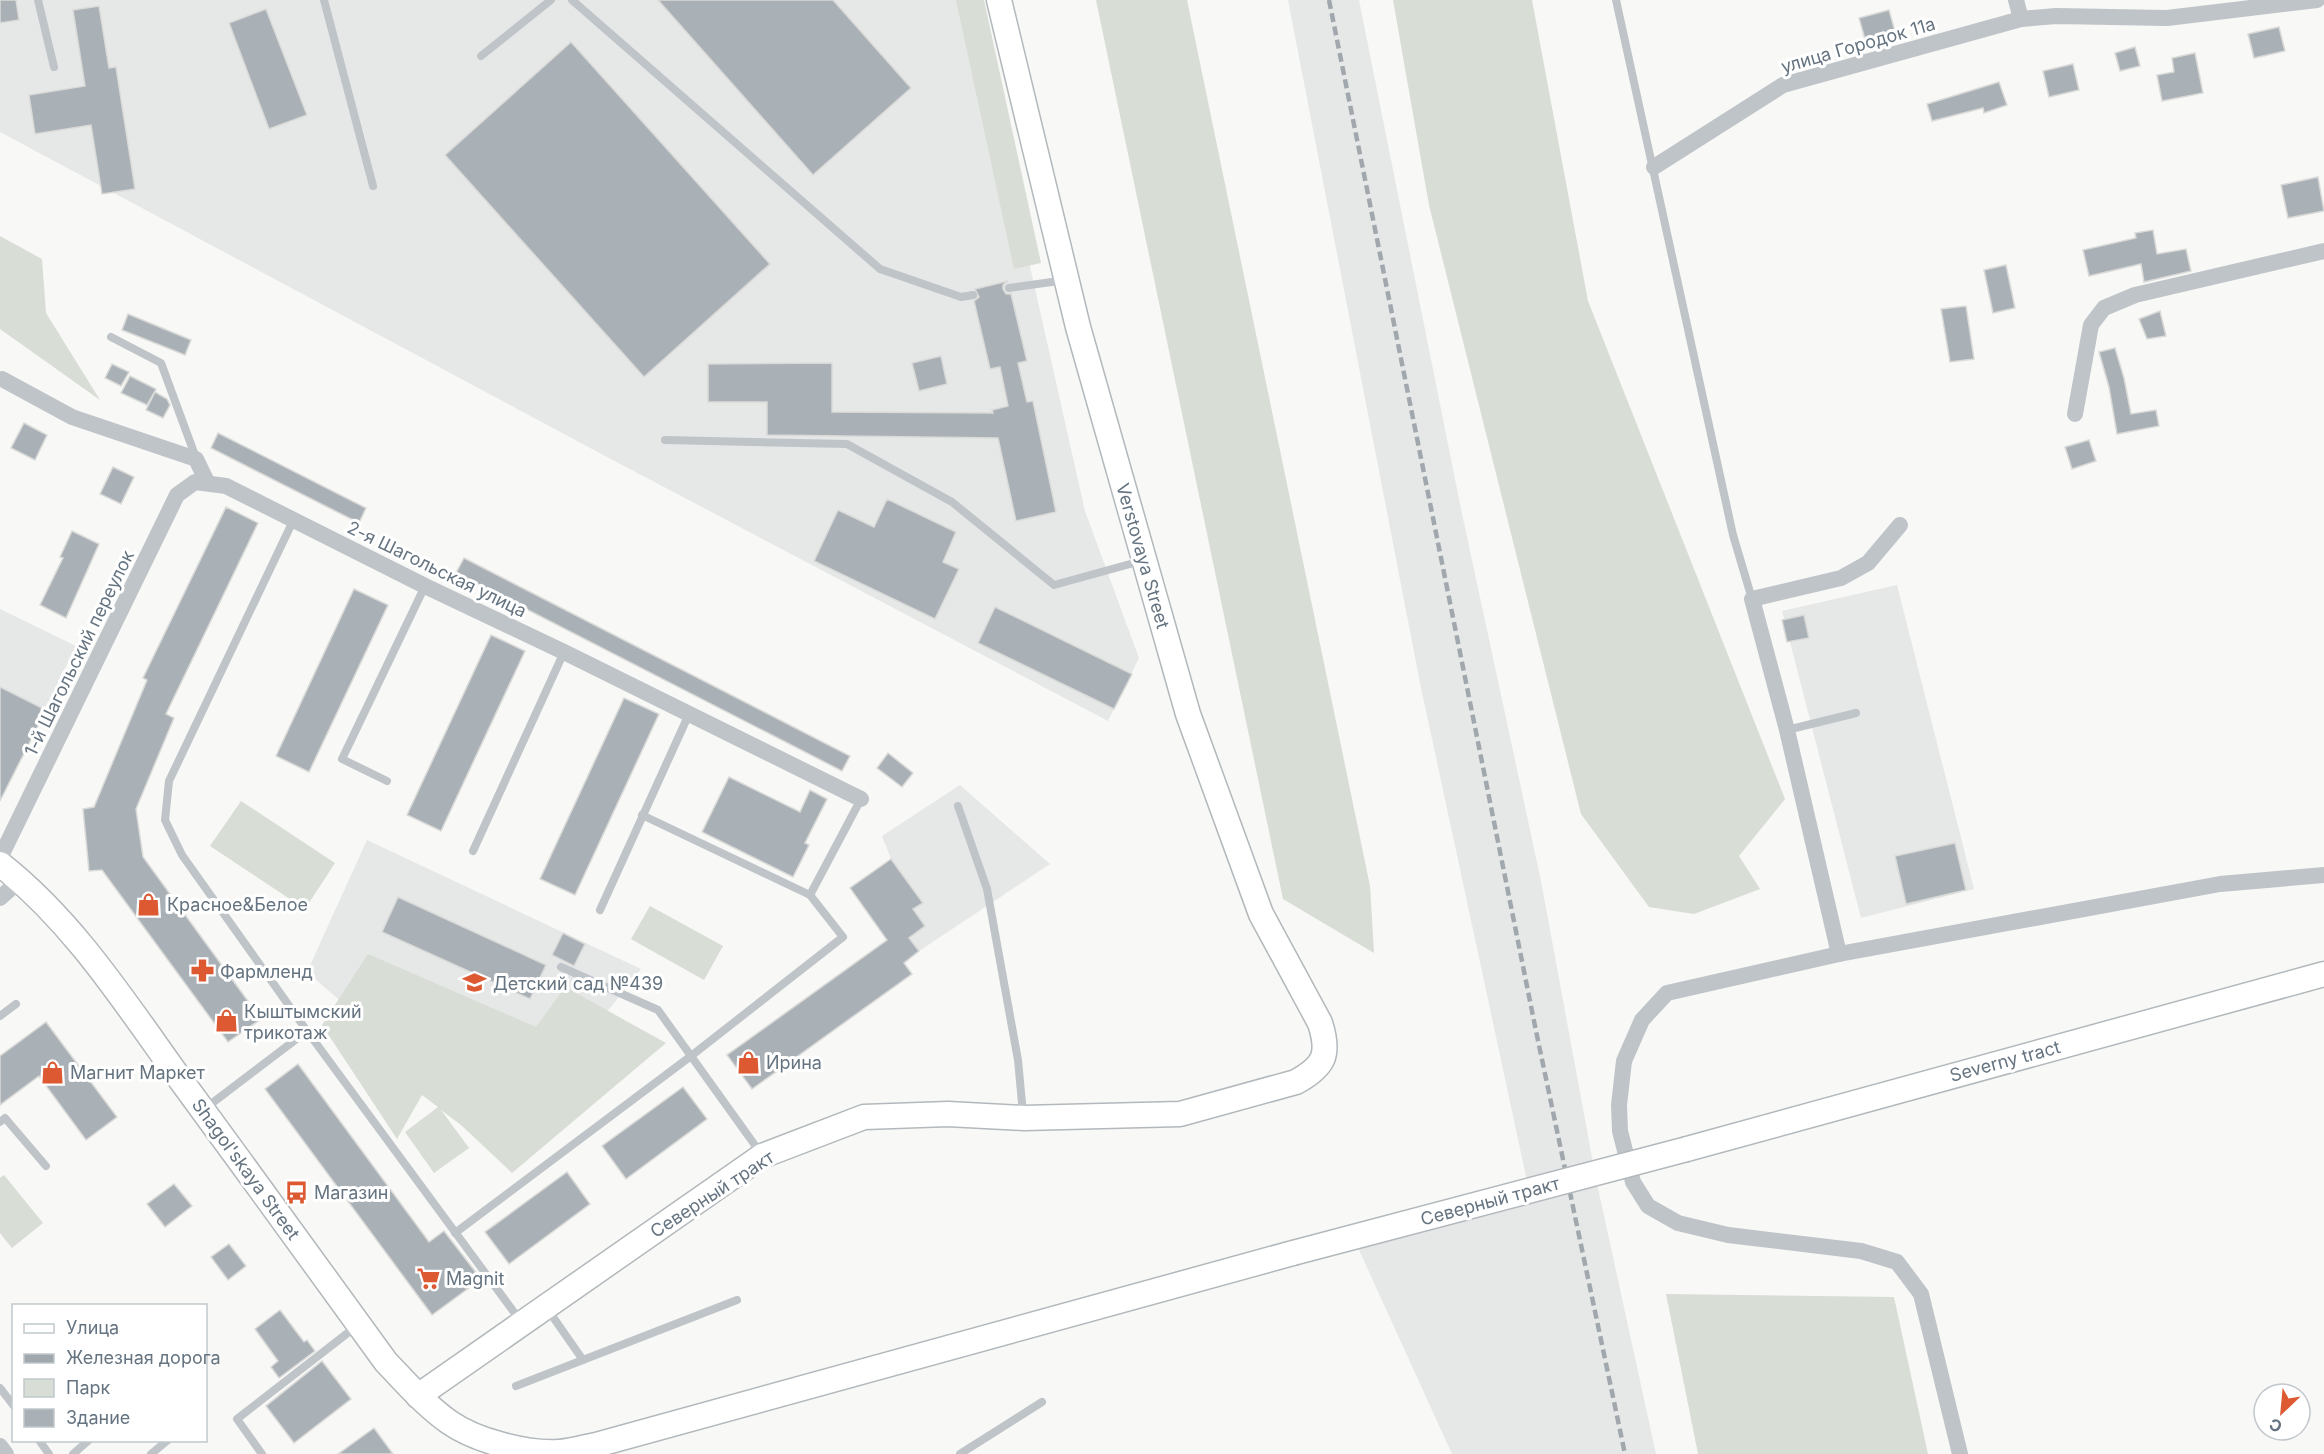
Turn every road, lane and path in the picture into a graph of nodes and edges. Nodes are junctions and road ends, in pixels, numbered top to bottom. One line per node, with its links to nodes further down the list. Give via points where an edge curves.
1 (38, 0): 13 (lane)
2 (324, 0): 15 (lane)
3 (551, 0): 12 (lane)
4 (572, 0): 19 (lane, via 880,269 961,297)
5 (999, 0): 17 (main road, Verstovaya Street)
6 (1616, 0): 14 (lane)
7 (2016, 0): 11 (street)
8 (2065, 0): 10 (street)
9 (2317, 0): 10 (street, улица Городок 11а, via 2167,18)
10 (2056, 16): 11 (street, улица Городок 11а)
11 (2021, 19): 14 (street, улица Городок 11а, via 1783,85)
12 (481, 56)
13 (54, 67)
14 (1654, 167): 30 (lane, via 1733,535)
15 (374, 186)
16 (2324, 251): 22 (street, via 2135,295 2104,308 2091,325)
17 (1066, 280): 18 (lane); 28 (main road, Verstovaya Street)
18 (1009, 288)
19 (973, 295)
20 (111, 337): 24 (lane, via 161,363)
21 (2, 379): 24 (street, via 72,417)
22 (2075, 414)
23 (665, 440): 28 (lane, via 847,444 952,502 1054,585)
24 (196, 459): 25 (street)
25 (207, 482): 26 (street, 2-я Шагольская улица, via 225,486); 40 (street, 1-й Шагольский переулок, via 195,482 177,495)
26 (293, 521): 29 (street, 2-я Шагольская улица); 52 (lane, via 169,781 165,820 182,855)
27 (1900, 525): 30 (street, via 1868,563 1841,579)
28 (1145, 560): 54 (main road, Verstovaya Street, via 1188,714 1261,914 1326,1040 1325,1057 1313,1072)
29 (424, 586): 31 (street, 2-я Шагольская улица); 35 (lane, via 342,759)
30 (1752, 599): 34 (street)
31 (564, 652): 33 (street, 2-я Шагольская улица); 39 (lane)
32 (1856, 713): 34 (lane)
33 (689, 714): 36 (street, 2-я Шагольская улица); 38 (lane)
34 (1787, 730): 47 (street)
35 (387, 781)
36 (861, 799): 44 (lane)
37 (958, 806): 56 (lane, via 987,889 1018,1060)
38 (642, 814): 44 (lane); 46 (lane)
39 (473, 851)
40 (0, 858)
41 (0, 864): 43 (main road, Shagol'skaya Street)
42 (2324, 874): 47 (street, via 2220,884)
43 (20, 880): 45 (street); 55 (main road, Shagol'skaya Street, via 54,913 103,974)
44 (810, 895): 53 (lane, via 843,937)
45 (0, 898)
46 (600, 910)
47 (1839, 954): 81 (street, via 1667,993 1642,1020 1624,1061 1620,1131 1633,1182 1648,1206 1678,1223 1728,1235 1861,1251 1897,1262 1921,1294)
48 (561, 967): 53 (lane, via 658,1010)
49 (2324, 974): 58 (main road, Severny tract)
50 (16, 1004): 51 (lane)
51 (0, 1016)
52 (307, 1031): 55 (lane); 61 (lane)
53 (691, 1056): 59 (lane); 61 (lane)
54 (1296, 1082): 56 (main road, Северный тракт, via 1180,1114)
55 (203, 1110): 65 (main road, Shagol'skaya Street)
56 (1024, 1118): 59 (main road, Северный тракт, via 948,1114 864,1117)
57 (0, 1122): 60 (lane, via 5,1118)
58 (1687, 1149): 75 (main road, Северный тракт, bridge, via 596,1445 559,1452)
59 (762, 1156): 63 (main road, Северный тракт)
60 (46, 1166)
61 (455, 1233): 64 (lane)
62 (737, 1300): 66 (lane)
63 (546, 1307): 64 (main road, Северный тракт); 66 (lane)
64 (522, 1324): 69 (main road, Северный тракт)
65 (359, 1325): 69 (main road, Shagol'skaya Street); 79 (lane, via 237,1419)
66 (583, 1360): 67 (lane)
67 (516, 1386)
68 (0, 1388): 71 (lane)
69 (418, 1396): 75 (main road, Shagol'skaya Street)
70 (1042, 1402): 80 (lane)
71 (12, 1403)
72 (86, 1442): 77 (lane)
73 (166, 1442): 78 (lane)
74 (0, 1446): 76 (street)
75 (480, 1446)
76 (6, 1454)
77 (73, 1454)
78 (151, 1454)
79 (262, 1454)
80 (960, 1454)
81 (1960, 1454)

